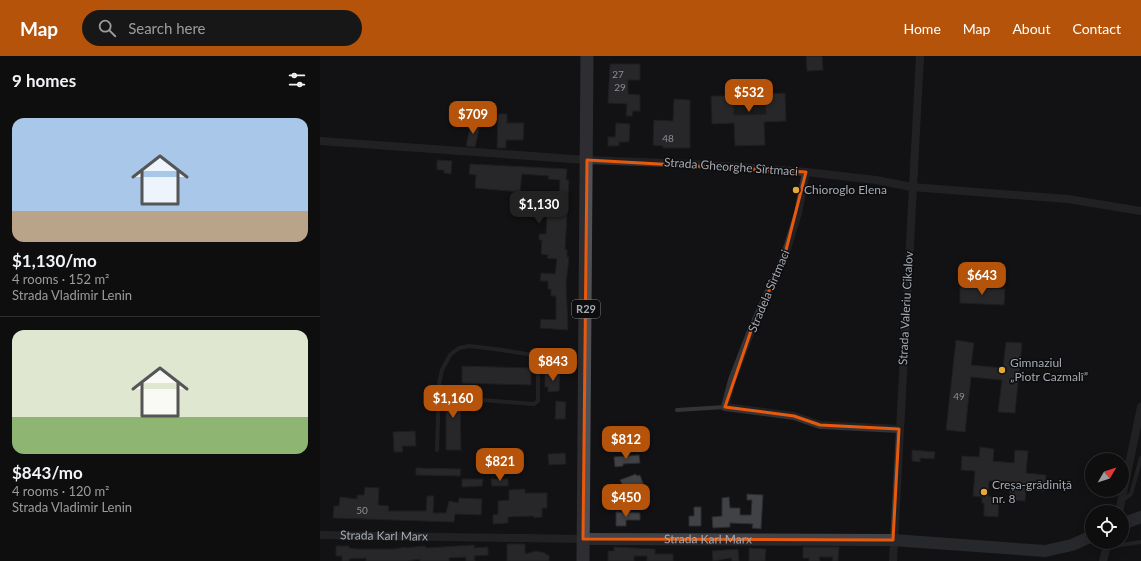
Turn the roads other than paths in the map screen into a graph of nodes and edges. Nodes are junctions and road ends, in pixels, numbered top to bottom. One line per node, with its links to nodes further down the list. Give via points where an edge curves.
1 (587, 56): 4 (main road, R29)
2 (920, 56): 6 (street, Strada Valeriu Cikalov)
3 (320, 141): 4 (street, Strada Gheorghe Sîrtmaci)
4 (586, 160): 5 (street, Strada Gheorghe Sîrtmaci); 9 (main road, R29)
5 (806, 172): 6 (street, Strada Gheorghe Sîrtmaci); 11 (street, Stradela Sîrtmaci, via 798,213 784,258 751,331)
6 (912, 186): 7 (street, Strada Gheorghe Sîrtmaci, via 1068,200); 14 (street, Strada Valeriu Cikalov)
7 (1141, 212)
8 (538, 356): 9 (lane); 10 (lane, via 538,401 534,404); 15 (lane, via 469,346 459,348 450,355 442,370 439,384)
9 (585, 364): 22 (main road, R29)
10 (482, 400)
11 (724, 407): 13 (lane); 14 (street, via 794,416 820,425)
12 (1141, 407): 17 (street)
13 (677, 410)
14 (899, 429): 24 (street, Strada Valeriu Cikalov)
15 (437, 450)
16 (1141, 458): 17 (lane, via 1131,494)
17 (1121, 502): 18 (street)
18 (1120, 505)
19 (1141, 517): 20 (street)
20 (1129, 521)
21 (320, 535): 22 (street, Strada Karl Marx)
22 (583, 539): 24 (street, Strada Karl Marx); 27 (main road, R29)
23 (1085, 539): 24 (street, Strada Karl Marx, via 1045,551)
24 (893, 540): 28 (street, Strada Valeriu Cikalov)
25 (1141, 542): 26 (lane, via 1113,546)
26 (1105, 550): 29 (street)
27 (583, 561)
28 (892, 561)
29 (1102, 561)

